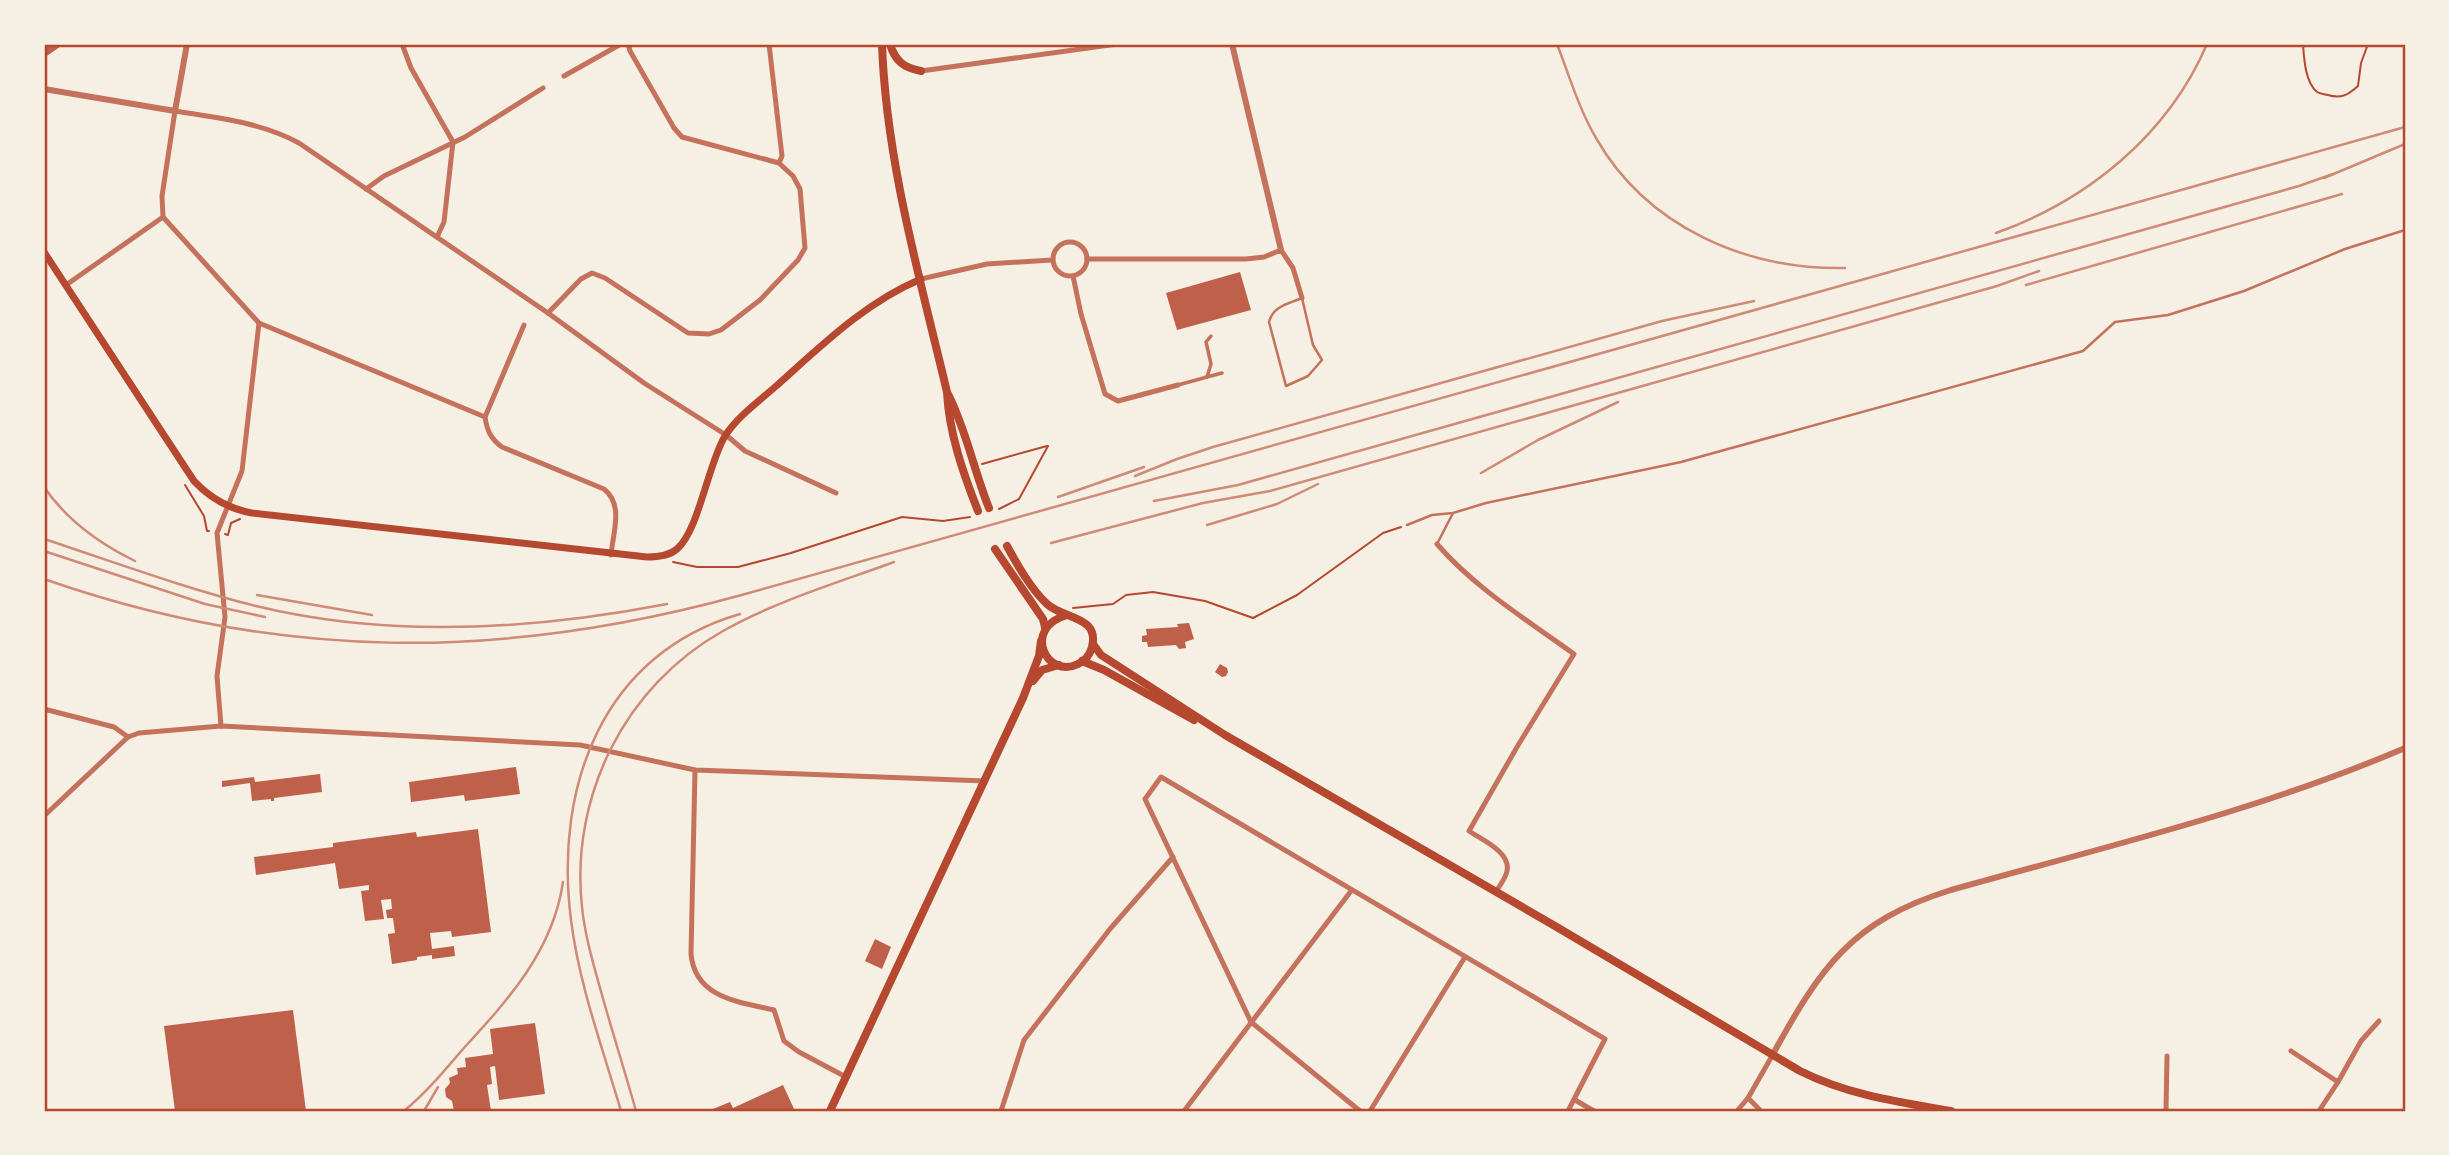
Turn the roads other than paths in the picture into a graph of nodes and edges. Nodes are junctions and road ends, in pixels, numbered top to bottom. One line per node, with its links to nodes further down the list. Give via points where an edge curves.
1 (187, 44): 14 (street)
2 (402, 44): 15 (street)
3 (621, 44): 11 (street)
4 (628, 44): 16 (street, via 682,137)
5 (769, 44): 16 (street, via 782,156)
6 (882, 44): 26 (main road, via 893,147)
7 (890, 44): 10 (main road, via 899,62)
8 (1117, 44): 10 (street)
9 (1232, 44): 21 (street)
10 (921, 71)
11 (564, 76)
12 (543, 88): 15 (street)
13 (44, 89): 14 (street)
14 (175, 111): 17 (street, via 276,130); 18 (street)
15 (453, 142): 17 (street); 20 (street, via 444,222)
16 (779, 163): 29 (street, via 800,189 805,248 760,300 721,330 688,333 592,273)
17 (366, 189): 20 (street)
18 (163, 217): 27 (street); 30 (street)
19 (2405, 230): 43 (lane, via 2244,291 2168,315 2115,322 2083,351 1681,462)
20 (437, 237): 29 (street)
21 (1281, 250): 23 (street, via 1246,259); 28 (street, via 1293,268)
22 (44, 252): 27 (main road)
23 (1087, 259): 24 (street, via 1081,246 1069,241 1057,246); 25 (street, via 1084,269)
24 (1052, 260): 25 (street, via 1058,272); 26 (street, via 987,264)
25 (1073, 276): 35 (street, via 1105,394 1118,401)
26 (921, 279): 36 (main road); 38 (main road, via 849,322)
27 (66, 285): 40 (main road, via 194,481)
28 (1302, 298): 28 (lane, via 1278,308 1269,322 1286,386 1308,376 1322,360 1313,345)
29 (548, 313): 38 (street)
30 (259, 323): 37 (street); 40 (street, via 242,471)
31 (524, 325): 37 (street)
32 (1211, 336): 34 (street, via 1206,342 1211,364)
33 (1222, 373): 34 (street)
34 (1207, 377): 35 (street)
35 (1178, 384)
36 (947, 392): 41 (main road); 42 (main road, via 948,414)
37 (485, 417): 48 (street, via 490,436 502,447 612,495 616,509)
38 (726, 435): 39 (street, via 745,451); 48 (main road, via 685,539 669,554)
39 (836, 493)
40 (227, 506): 48 (main road, via 253,513); 57 (street, via 217,533 225,617 217,676)
41 (989, 508)
42 (978, 511)
43 (1453, 513): 44 (lane); 45 (lane)
44 (1407, 525)
45 (1437, 544): 66 (street, via 1452,562 1574,654 1469,831 1506,859 1507,872)
46 (1007, 546): 49 (main road, via 1045,602)
47 (995, 549): 50 (main road)
48 (611, 555)
49 (1067, 615): 50 (main road); 52 (main road, via 1086,624)
50 (1045, 627): 51 (main road)
51 (1041, 641): 54 (main road, via 1046,657); 55 (main road)
52 (1093, 644): 53 (main road); 58 (main road, via 1101,655)
53 (1082, 661): 54 (main road, via 1069,667); 58 (main road)
54 (1059, 665): 55 (main road, via 1042,670)
55 (1023, 698): 62 (main road)
56 (44, 709): 59 (street, via 114,727)
57 (221, 726): 59 (street); 61 (street, via 580,745)
58 (1225, 735): 66 (main road)
59 (128, 737): 63 (street)
60 (2405, 748): 71 (street, via 2244,809 1907,905 1875,923 1833,960)
61 (695, 770): 62 (street); 73 (street, via 691,954 695,972 715,993 774,1010 784,1041)
62 (985, 781): 73 (main road)
63 (44, 816)
64 (1173, 857): 65 (street, via 1145,799 1161,777); 69 (street); 78 (street, via 1024,1040)
65 (1351, 891): 67 (street); 69 (street)
66 (1496, 892): 71 (main road)
67 (1465, 957): 76 (street, via 1605,1039); 81 (street)
68 (2379, 1021): 74 (street, via 2361,1041)
69 (1251, 1023): 79 (street); 80 (street)
70 (2291, 1051): 74 (street)
71 (1772, 1056): 75 (street); 86 (main road, via 1849,1092)
72 (2167, 1056): 87 (street)
73 (846, 1077): 77 (main road)
74 (2338, 1082): 88 (street)
75 (1748, 1098): 84 (street); 85 (street)
76 (1574, 1100): 82 (street); 83 (street)
77 (830, 1111)
78 (1001, 1111)
79 (1184, 1111)
80 (1360, 1111)
81 (1370, 1111)
82 (1568, 1111)
83 (1594, 1111)
84 (1737, 1111)
85 (1761, 1111)
86 (1951, 1111)
87 (2166, 1111)
88 (2319, 1111)

